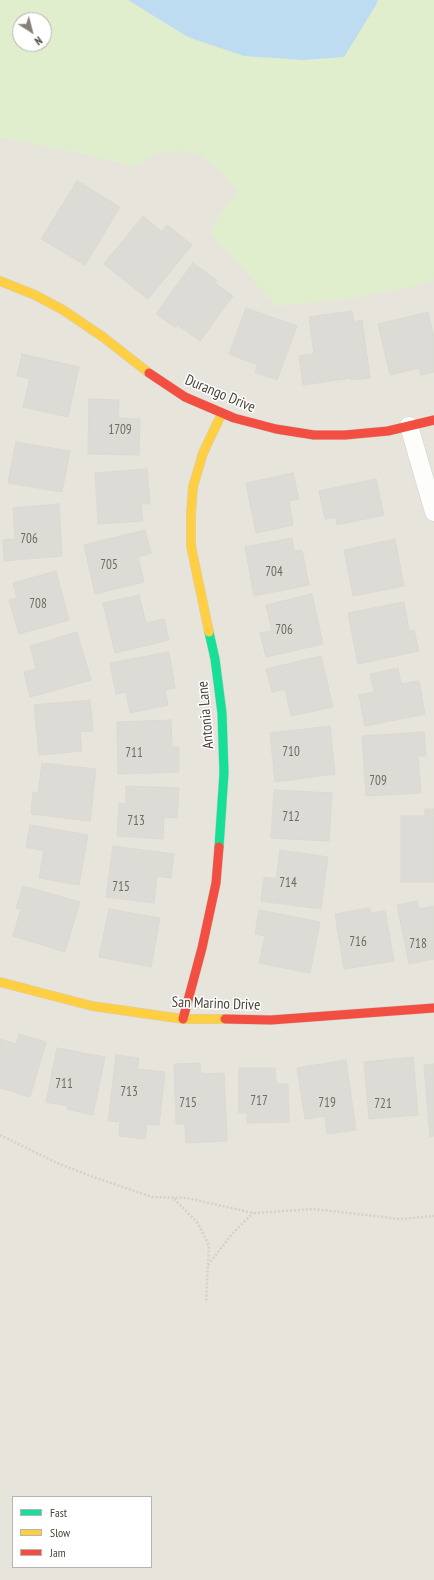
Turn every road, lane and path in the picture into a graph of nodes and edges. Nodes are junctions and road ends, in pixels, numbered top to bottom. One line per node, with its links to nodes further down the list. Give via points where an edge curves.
1 (0, 281): 2 (street, Durango Drive, via 63,310 157,379 185,397)
2 (222, 413): 4 (street, Durango Drive, via 276,429 314,435 388,431); 8 (street, Antonia Lane, via 203,453 193,488 191,513 191,546 214,659 222,714 224,773 221,830 216,883)
3 (434, 420): 4 (street, Durango Drive)
4 (409, 426): 5 (street)
5 (434, 512)
6 (0, 982): 8 (street, San Marino Drive, via 92,1006)
7 (434, 1008): 8 (street, San Marino Drive, via 271,1020)
8 (183, 1019)
9 (0, 1135): 10 (path, via 57,1163 96,1178 152,1197)
10 (174, 1198): 11 (path, via 188,1198); 13 (path, via 197,1222 209,1245)
11 (253, 1213): 12 (path, via 314,1209 400,1219); 13 (path, via 232,1234)
12 (434, 1216)
13 (208, 1265): 14 (path)
14 (206, 1303)

